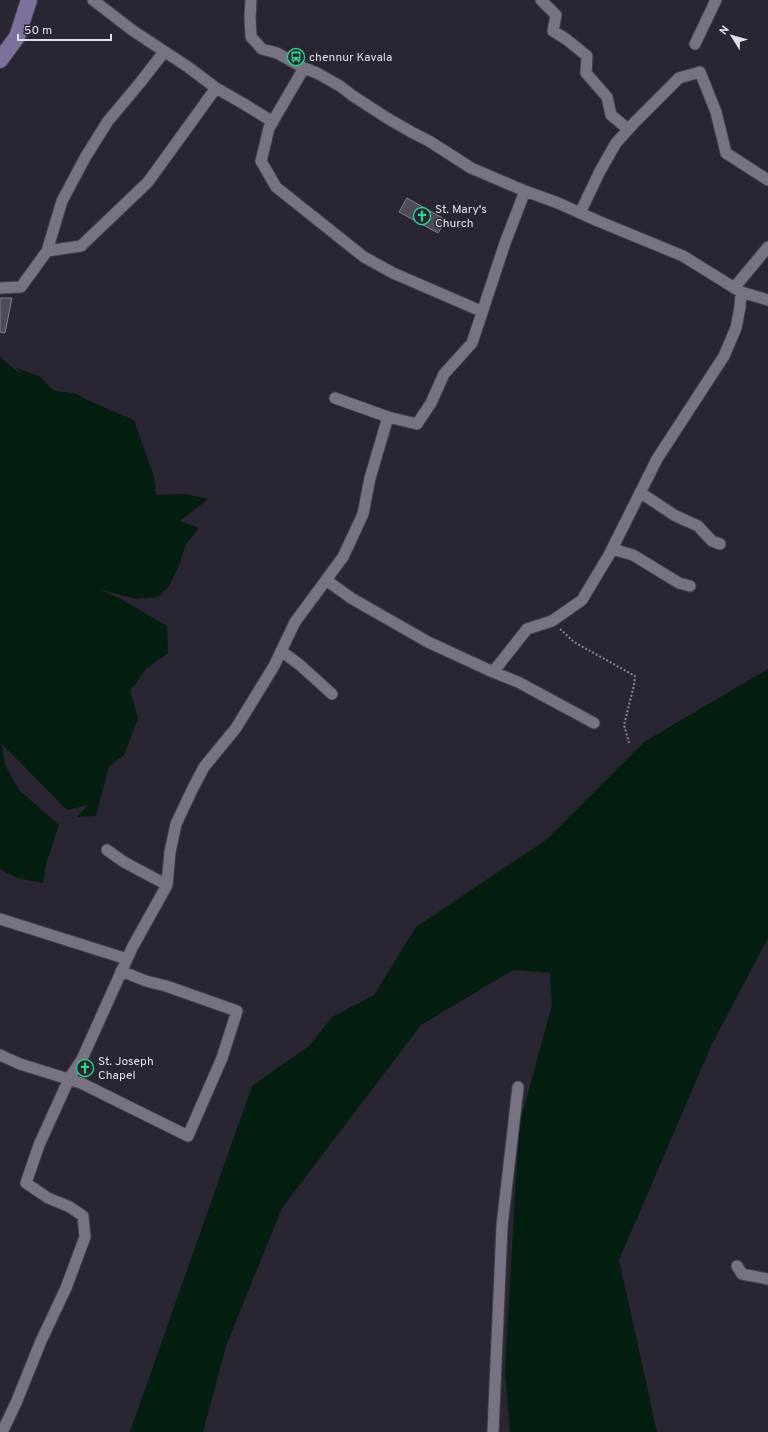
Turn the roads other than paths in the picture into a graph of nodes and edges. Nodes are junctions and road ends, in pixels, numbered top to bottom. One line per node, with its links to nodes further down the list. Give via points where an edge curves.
1 (29, 0): 8 (street, via 17,38)
2 (93, 0): 7 (street)
3 (251, 0): 9 (street, via 251,37 262,49 277,53)
4 (541, 0): 12 (street, via 556,15 553,31 586,56 586,73 607,97 611,115)
5 (716, 0): 6 (street)
6 (695, 44)
7 (164, 52): 10 (street); 17 (street, via 108,121 86,156 62,201)
8 (0, 60)
9 (304, 68): 11 (street); 14 (street, via 340,86 393,122 471,168)
10 (216, 88): 11 (street); 17 (street, via 148,182 81,246)
11 (273, 122): 21 (street, via 269,128 261,161 276,187 364,257 393,273)
12 (628, 129): 13 (street, via 679,78 700,72 716,112 726,153); 15 (street, via 616,143)
13 (768, 180)
14 (525, 192): 15 (street); 21 (street)
15 (580, 213): 19 (street, via 683,256)
16 (768, 248): 19 (street)
17 (47, 251): 18 (street, via 21,287)
18 (0, 288)
19 (738, 290): 20 (street); 24 (street, via 740,307 736,328 724,356 657,459)
20 (768, 300)
21 (481, 311): 23 (street, via 472,343 444,374 431,403 417,424)
22 (335, 398): 23 (street)
23 (388, 417): 27 (street, via 370,478 363,514 343,557)
24 (641, 494): 25 (street, via 674,515 698,526 712,541); 26 (street)
25 (720, 544)
26 (612, 549): 28 (street, via 632,555 680,583); 30 (street, via 582,600 552,620 527,629)
27 (326, 580): 29 (street, via 294,622); 30 (street, via 351,598 428,642)
28 (690, 586)
29 (281, 651): 31 (street); 34 (street, via 236,728 204,767 192,790 176,824)
30 (493, 672): 32 (street, via 518,682)
31 (332, 694)
32 (594, 723)
33 (107, 850): 34 (street)
34 (167, 885): 36 (street)
35 (0, 919): 36 (street)
36 (127, 959): 37 (street)
37 (121, 971): 39 (street, via 82,1059); 39 (street, via 237,1011 222,1058 188,1136 82,1083)
38 (0, 1055): 39 (street)
39 (69, 1079): 43 (street, via 39,1145 26,1183 83,1216 85,1237 66,1288)
40 (518, 1087): 44 (street, via 502,1226)
41 (737, 1266): 42 (street, via 742,1274)
42 (768, 1279)
43 (2, 1432)
44 (493, 1432)

